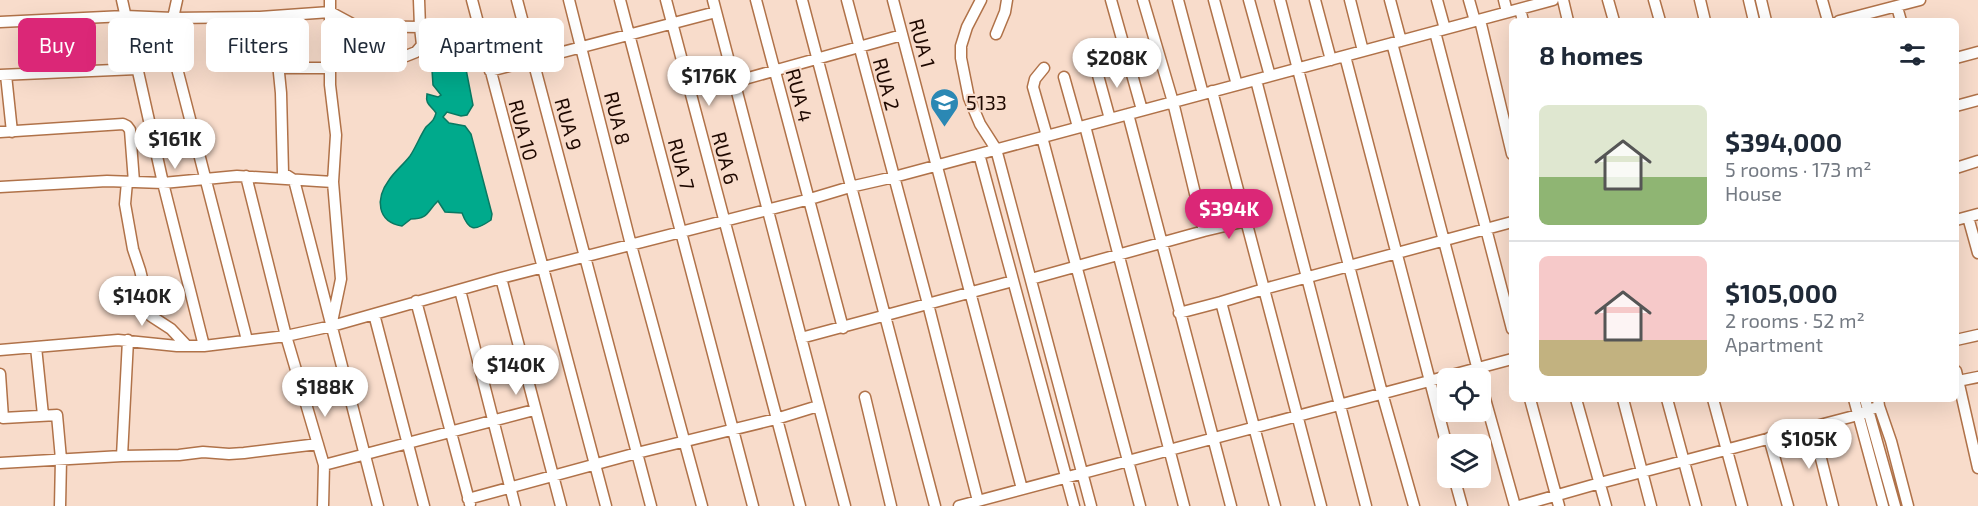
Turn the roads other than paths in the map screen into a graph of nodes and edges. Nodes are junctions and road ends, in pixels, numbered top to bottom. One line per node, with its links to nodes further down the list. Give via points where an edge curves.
1 (122, 0): 44 (street)
2 (177, 0): 46 (street)
3 (330, 0): 41 (street)
4 (419, 0): 48 (street)
5 (472, 0): 49 (street, RUA 10)
6 (517, 0): 50 (street, RUA 9)
7 (569, 0): 70 (street, RUA 8)
8 (620, 0): 67 (street, RUA 7)
9 (666, 0): 63 (street, RUA 6)
10 (713, 0): 42 (street)
11 (756, 0): 83 (street, RUA 4)
12 (802, 0): 77 (street)
13 (847, 0): 71 (street, RUA 2)
14 (893, 0): 68 (street, RUA 1)
15 (981, 0): 107 (street, via 967,27 961,58 969,98)
16 (1007, 0): 66 (street)
17 (1111, 0): 100 (street)
18 (1143, 0): 98 (street)
19 (1178, 0): 96 (street)
20 (1214, 0): 95 (street)
21 (1249, 0): 91 (street)
22 (1280, 0): 81 (street)
23 (1315, 0): 78 (street)
24 (1350, 0): 73 (street)
25 (1390, 0): 69 (street)
26 (1437, 0): 65 (street)
27 (1469, 0): 61 (street)
28 (1504, 0): 43 (street)
29 (1553, 0): 38 (street)
30 (1563, 0): 52 (street)
31 (1608, 0): 53 (street)
32 (1654, 0): 54 (street)
33 (1700, 0): 55 (street)
34 (1749, 0): 56 (street)
35 (1761, 0): 57 (street)
36 (1822, 0): 58 (street)
37 (1920, 0): 39 (street)
38 (1541, 2): 40 (street)
39 (1897, 7): 59 (street); 60 (street)
40 (1520, 9): 43 (street); 51 (street)
41 (330, 12): 45 (street); 47 (street); 64 (street, via 356,26)
42 (716, 12): 63 (street); 94 (street)
43 (1507, 12): 61 (street)
44 (125, 16): 46 (street); 62 (street)
45 (277, 16): 46 (street)
46 (173, 18)
47 (330, 18)
48 (420, 18)
49 (477, 18)
50 (522, 18)
51 (1522, 18)
52 (1567, 18)
53 (1613, 18)
54 (1659, 18)
55 (1704, 18)
56 (1753, 18)
57 (1765, 18)
58 (1827, 18)
59 (1858, 18)
60 (1900, 18)
61 (1477, 20): 65 (street); 106 (street)
62 (0, 22)
63 (672, 24): 67 (street); 124 (street, RUA 6)
64 (419, 27)
65 (1440, 30): 69 (street); 127 (street)
66 (996, 34)
67 (629, 35): 70 (street); 129 (street, RUA 7)
68 (902, 35): 71 (street); 110 (street, RUA 1)
69 (1396, 42): 73 (street); 130 (street)
70 (581, 46): 72 (street); 132 (street, RUA 8)
71 (859, 47): 77 (street); 113 (street, RUA 2)
72 (564, 50)
73 (1363, 51): 75 (street)
74 (1978, 52): 76 (street)
75 (1345, 56): 78 (street); 134 (street)
76 (1959, 57)
77 (817, 58): 83 (street); 120 (street)
78 (1331, 60): 81 (street)
79 (1044, 68): 105 (street, via 1033,87)
80 (1096, 68): 102 (street)
81 (1298, 68): 91 (street); 138 (street)
82 (108, 70): 90 (street)
83 (775, 70): 94 (street); 121 (street, RUA 4)
84 (138, 72): 118 (street)
85 (178, 72): 114 (street)
86 (279, 72): 115 (street, via 283,173)
87 (329, 72): 117 (street, via 336,135)
88 (490, 72): 139 (street, RUA 10)
89 (536, 72): 136 (street, RUA 9)
90 (3, 75): 104 (street)
91 (1270, 76): 93 (street)
92 (1064, 77): 103 (street)
93 (1256, 80): 95 (street); 140 (street)
94 (734, 82): 122 (street)
95 (1237, 85): 96 (street)
96 (1208, 93): 98 (street); 125 (street)
97 (1978, 100): 99 (street)
98 (1173, 102): 100 (street); 128 (street)
99 (1959, 105)
100 (1142, 110): 101 (street)
101 (1128, 114): 102 (street); 131 (street)
102 (1110, 119): 103 (street)
103 (1081, 126): 105 (street); 135 (street)
104 (6, 132): 116 (street, via 128,126)
105 (1044, 136): 107 (street); 137 (street)
106 (1509, 141)
107 (996, 149): 108 (street); 142 (street)
108 (980, 154): 110 (street); 143 (street)
109 (1978, 162): 111 (street)
110 (937, 165): 113 (street); 146 (street, RUA 1)
111 (1959, 167)
112 (246, 176): 114 (street); 115 (street); 157 (street)
113 (894, 177): 120 (street); 149 (street, RUA 2)
114 (206, 178): 118 (street); 161 (street)
115 (294, 180): 117 (street); 154 (street)
116 (130, 182): 118 (street); 119 (street); 162 (street, via 125,204 132,249 151,316)
117 (333, 182): 154 (street, via 341,279)
118 (163, 183): 163 (street)
119 (0, 187)
120 (850, 187): 121 (street); 152 (street)
121 (810, 199): 122 (street); 155 (street, RUA 4)
122 (767, 210): 124 (street); 158 (street)
123 (1973, 216): 133 (street)
124 (724, 221): 129 (street); 192 (street, RUA 6)
125 (1246, 221): 128 (street); 144 (street)
126 (1509, 223): 127 (street)
127 (1487, 229): 130 (street); 153 (street)
128 (1204, 231): 131 (street)
129 (681, 232): 132 (street); 196 (street, RUA 7)
130 (1444, 240): 134 (street); 167 (street)
131 (1161, 243): 135 (street); 150 (street)
132 (631, 245): 136 (street); 201 (street, RUA 8)
133 (1978, 253)
134 (1397, 254): 138 (street); 173 (street)
135 (1118, 255): 137 (street); 204 (street)
136 (586, 256): 139 (street); 206 (street, RUA 9)
137 (1077, 267): 142 (street); 210 (street)
138 (1350, 267): 140 (street); 175 (street)
139 (542, 268): 141 (street); 213 (street, RUA 10)
140 (1307, 277): 144 (street); 185 (street)
141 (501, 278): 145 (street); 187 (street)
142 (1031, 279): 217 (street)
143 (1014, 281): 146 (street); 219 (street)
144 (1264, 289): 148 (street); 190 (street)
145 (460, 290): 147 (street); 193 (street)
146 (970, 292): 149 (street); 223 (street, RUA 1)
147 (416, 301): 151 (street); 197 (street)
148 (1221, 302): 150 (street); 194 (street)
149 (928, 304): 152 (street); 224 (street, RUA 2)
150 (1179, 313): 199 (street)
151 (374, 314): 154 (street); 202 (street)
152 (885, 316): 155 (street); 240 (street)
153 (1509, 317)
154 (332, 326): 157 (street); 207 (street)
155 (843, 328): 158 (street)
156 (1978, 335): 159 (street)
157 (286, 336): 161 (street); 203 (street)
158 (801, 338): 186 (street)
159 (1959, 339)
160 (128, 340): 162 (street); 164 (street); 208 (street)
161 (247, 340): 163 (street)
162 (187, 346): 163 (street)
163 (204, 346)
164 (36, 347): 165 (street); 189 (street)
165 (0, 350)
166 (1509, 360): 168 (street)
167 (1477, 368)
168 (1491, 369)
169 (0, 374): 189 (street, via 3,418)
170 (1959, 376): 171 (street)
171 (1978, 377)
172 (1437, 379): 173 (street)
173 (1430, 380): 175 (street); 198 (street)
174 (1959, 385): 215 (street)
175 (1382, 393): 185 (street); 250 (street)
176 (865, 397): 239 (street)
177 (1531, 402): 225 (street)
178 (1577, 402): 220 (street)
179 (1624, 402): 216 (street)
180 (1668, 402): 211 (street)
181 (1714, 402): 205 (street)
182 (1856, 402): 188 (street)
183 (1864, 402): 188 (street)
184 (1879, 403): 188 (street); 261 (street)
185 (1340, 404): 190 (street); 249 (street)
186 (818, 405): 192 (street); 238 (street)
187 (534, 410): 193 (street); 218 (street)
188 (1863, 413): 195 (street); 259 (street); 260 (street)
189 (43, 415): 209 (street, via 57,415)
190 (1298, 416): 194 (street); 248 (street)
191 (1491, 417): 252 (street)
192 (776, 419): 196 (street); 237 (street, RUA 6)
193 (494, 422): 197 (street); 221 (street)
194 (1254, 427): 199 (street); 247 (street)
195 (1813, 427): 200 (street); 258 (street)
196 (733, 430): 201 (street); 236 (street, RUA 7)
197 (451, 432): 202 (street); 226 (street)
198 (1444, 434)
199 (1212, 438): 204 (street); 246 (street)
200 (1770, 438): 205 (street); 257 (street)
201 (685, 441): 206 (street); 235 (street, RUA 8)
202 (407, 442): 207 (street); 230 (street)
203 (318, 444): 208 (street, via 244,453); 214 (street)
204 (1169, 450): 210 (street); 245 (street)
205 (1726, 450): 211 (street); 256 (street)
206 (637, 453): 213 (street); 234 (street, RUA 9)
207 (365, 454): 214 (street); 229 (street)
208 (122, 456): 209 (street)
209 (61, 459): 212 (street); 227 (street)
210 (1128, 461): 217 (street); 244 (street)
211 (1683, 461): 216 (street); 255 (street)
212 (0, 463)
213 (595, 464): 218 (street); 233 (street, RUA 10)
214 (324, 465): 228 (street)
215 (1978, 468)
216 (1642, 472): 220 (street); 254 (street)
217 (1082, 473): 219 (street); 243 (street)
218 (553, 476): 221 (street); 232 (street)
219 (1066, 477): 223 (street); 242 (street)
220 (1600, 483): 225 (street); 253 (street)
221 (510, 488): 226 (street); 231 (street)
222 (1457, 488): 251 (street)
223 (1022, 489): 224 (street)
224 (978, 501): 241 (street)
225 (1558, 501): 252 (street)
226 (469, 503)
227 (60, 506)
228 (323, 506)
229 (378, 506)
230 (424, 506)
231 (515, 506)
232 (561, 506)
233 (606, 506)
234 (651, 506)
235 (702, 506)
236 (753, 506)
237 (800, 506)
238 (845, 506)
239 (891, 506)
240 (935, 506)
241 (959, 506)
242 (1074, 506)
243 (1091, 506)
244 (1140, 506)
245 (1184, 506)
246 (1231, 506)
247 (1275, 506)
248 (1321, 506)
249 (1366, 506)
250 (1414, 506)
251 (1462, 506)
252 (1517, 506)
253 (1606, 506)
254 (1651, 506)
255 (1696, 506)
256 (1742, 506)
257 (1788, 506)
258 (1833, 506)
259 (1883, 506)
260 (1895, 506)
261 (1908, 506)

